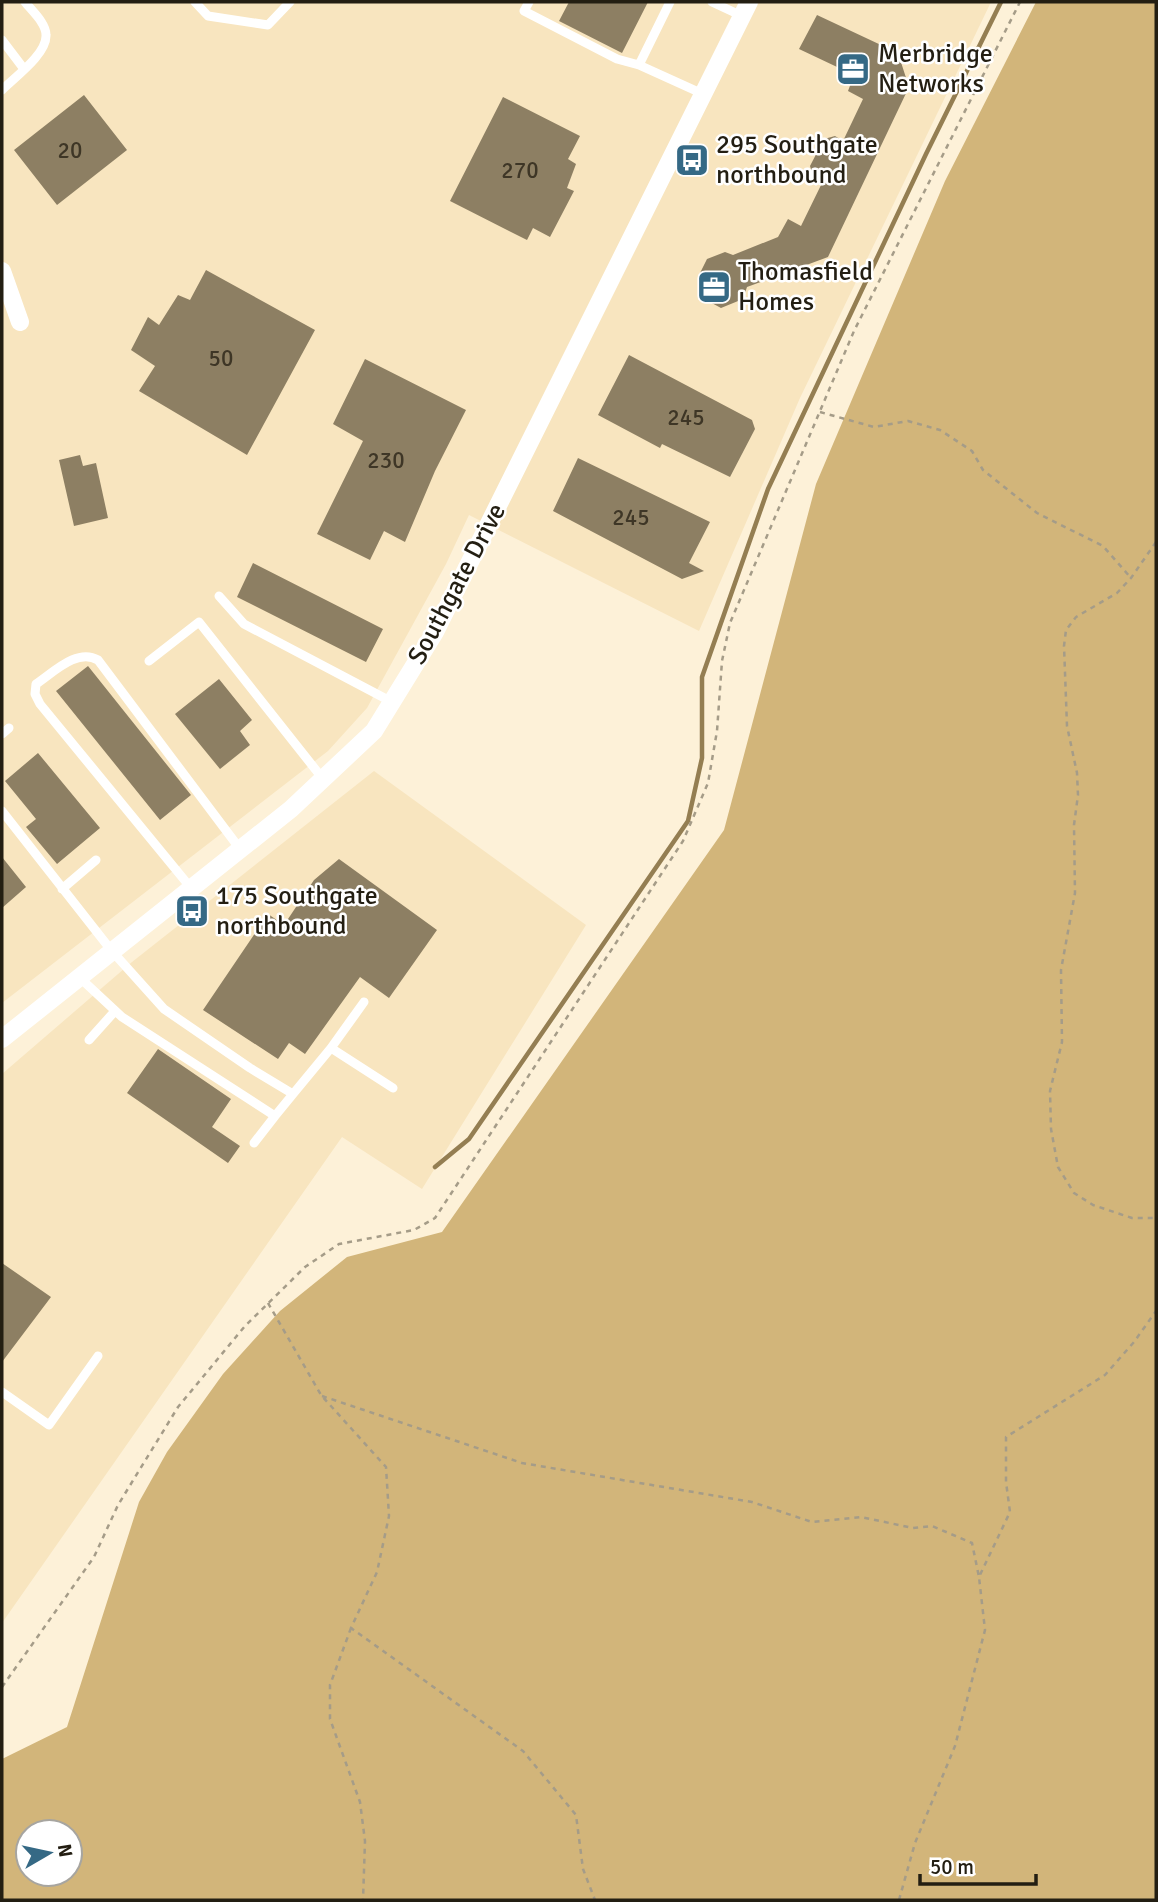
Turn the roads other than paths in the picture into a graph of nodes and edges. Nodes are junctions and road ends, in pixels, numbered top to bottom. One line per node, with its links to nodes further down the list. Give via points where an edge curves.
1 (25, 2): 10 (lane, via 46,34 44,50)
2 (195, 2): 3 (lane, via 208,16 268,25)
3 (290, 2)
4 (529, 2): 9 (lane, via 524,11 617,59)
5 (670, 2): 9 (lane)
6 (712, 2): 7 (lane)
7 (746, 9): 12 (street, Southgate Drive)
8 (2, 40): 10 (lane)
9 (639, 65): 12 (lane)
10 (24, 69): 11 (lane)
11 (2, 90)
12 (703, 94): 17 (street, Southgate Drive, via 435,632)
13 (2, 271): 14 (street)
14 (20, 322)
15 (219, 596): 17 (lane, via 244,624)
16 (149, 660): 18 (lane, via 199,622)
17 (392, 702): 18 (street, Southgate Drive, via 374,731)
18 (323, 779): 20 (street, Southgate Drive)
19 (2, 811): 23 (lane)
20 (240, 849): 22 (street, Southgate Drive); 22 (lane, via 98,660 79,656 36,684 40,704)
21 (96, 860): 23 (lane)
22 (191, 888): 24 (street, Southgate Drive)
23 (62, 890): 24 (lane)
24 (111, 950): 25 (street, Southgate Drive); 32 (lane, via 164,1009)
25 (79, 977): 27 (lane); 28 (street, Southgate Drive)
26 (364, 1002): 30 (lane)
27 (115, 1011): 29 (lane); 33 (lane)
28 (2, 1039)
29 (89, 1040)
30 (331, 1048): 31 (lane); 32 (lane)
31 (393, 1088)
32 (293, 1094): 33 (lane)
33 (275, 1116): 34 (lane)
34 (254, 1143)
35 (98, 1356): 36 (lane, via 49,1425)
36 (2, 1392)

